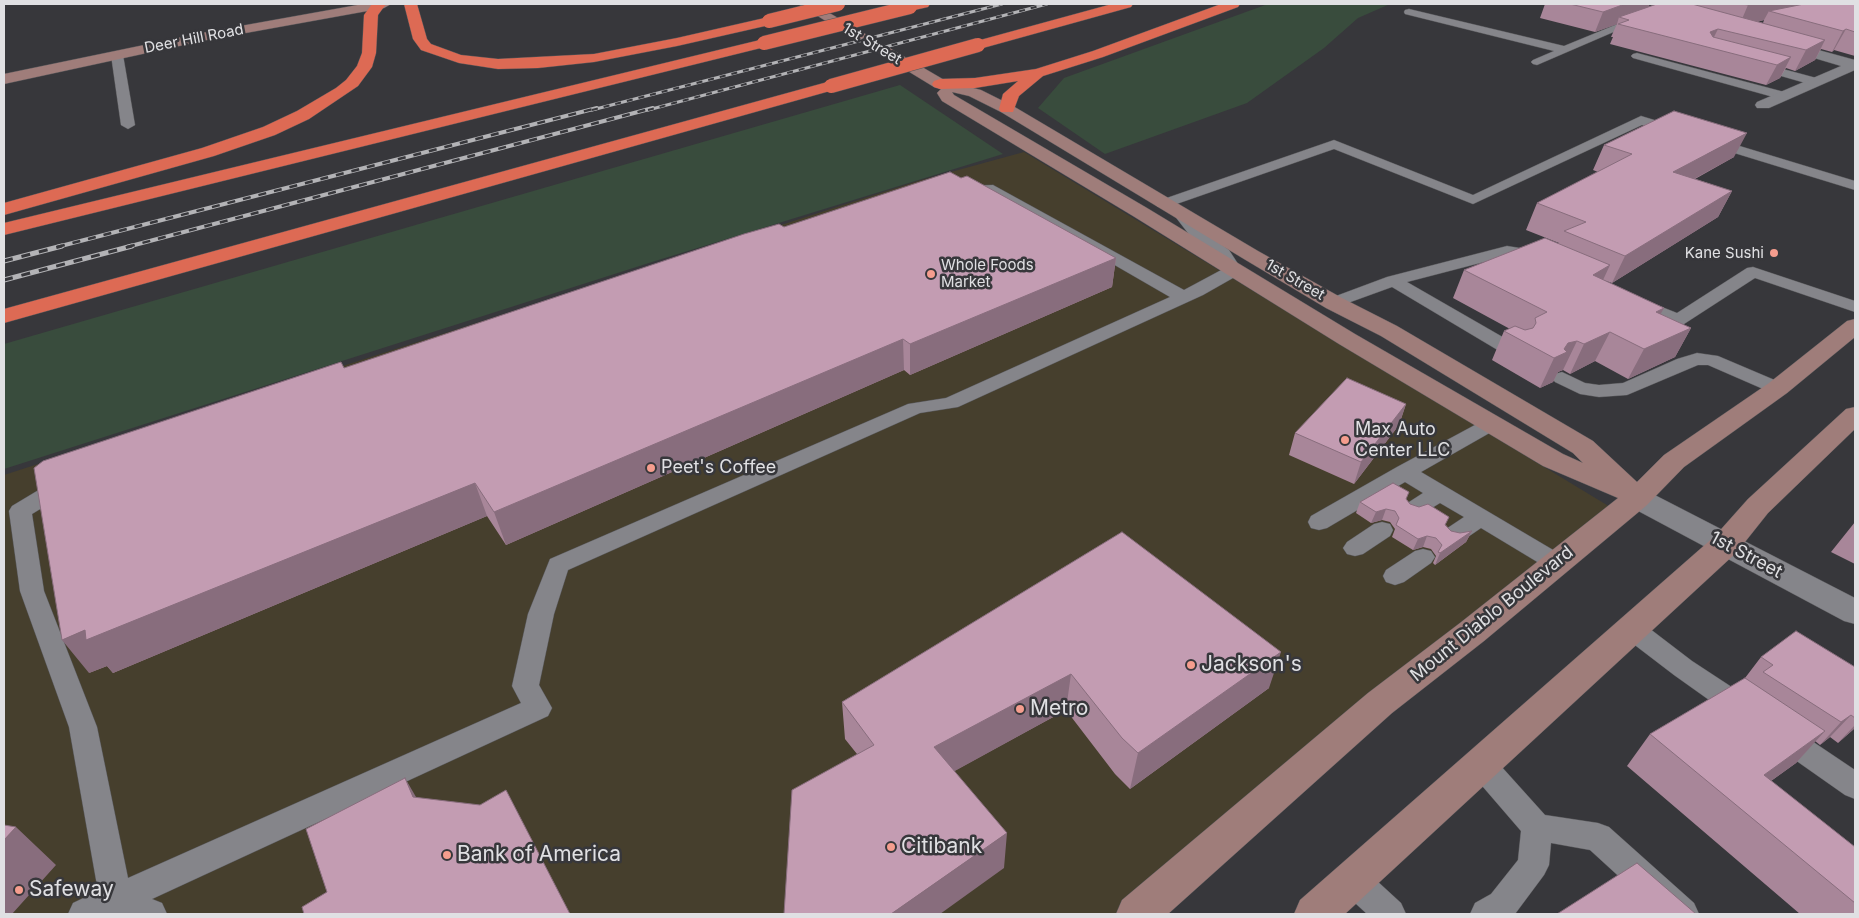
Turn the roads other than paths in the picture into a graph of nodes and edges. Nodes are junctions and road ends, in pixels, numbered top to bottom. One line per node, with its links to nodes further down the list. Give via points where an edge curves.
1 (314, 4): 18 (street, Deer Hill Road)
2 (380, 4): 13 (street, Deer Hill Road); 30 (highway, via 371,15 369,53 364,68 342,91 303,115 208,152)
3 (410, 4): 5 (highway, bridge, via 420,39 426,46 442,55 498,64 594,58)
4 (805, 4): 22 (street, 1st Street)
5 (838, 4)
6 (1126, 4): 40 (highway, bridge)
7 (1233, 4): 19 (highway)
8 (917, 5): 32 (highway, bridge)
9 (1648, 8): 12 (lane)
10 (1409, 12): 12 (lane)
11 (1773, 41): 17 (street)
12 (1565, 50): 15 (lane)
13 (117, 55): 20 (street, Deer Hill Road); 26 (lane)
14 (1637, 56): 23 (lane)
15 (1538, 62)
16 (1744, 62): 21 (lane)
17 (1855, 65): 21 (street)
18 (4, 67)
19 (1038, 74): 22 (highway, via 975,83); 25 (highway, via 1011,94)
20 (4, 79)
21 (1816, 82): 23 (street)
22 (940, 84): 25 (street, 1st Street, via 976,93); 34 (street, 1st Street, via 948,98)
23 (1784, 96): 24 (street)
24 (1762, 105)
25 (1007, 109): 29 (street, 1st Street)
26 (128, 125)
27 (1855, 186): 29 (lane, via 1641,120 1473,200 1334,144)
28 (949, 190): 37 (lane, via 993,189)
29 (1163, 204): 31 (street, 1st Street)
30 (4, 209)
31 (1182, 215): 34 (lane, via 1198,234 1223,253); 38 (street, 1st Street)
32 (4, 230)
33 (1555, 267): 35 (lane, via 1520,252 1507,251)
34 (1239, 273): 37 (lane); 38 (street, via 1277,284 1302,298); 46 (street, 1st Street)
35 (1393, 281): 38 (lane); 42 (lane)
36 (1616, 294): 39 (lane, via 1678,320 1753,272)
37 (1183, 297): 67 (lane, via 951,403 914,408 558,565 541,614 525,686 538,708)
38 (1334, 303): 50 (street, 1st Street, via 1389,330 1583,447)
39 (1855, 307)
40 (4, 316)
41 (1855, 326): 44 (street, Mount Diablo Boulevard)
42 (1513, 351)
43 (1562, 378): 44 (lane, via 1580,388 1599,391 1627,389 1698,359 1711,360)
44 (1777, 388): 50 (street, Mount Diablo Boulevard, via 1674,461)
45 (1855, 415): 56 (street, via 1758,506)
46 (1493, 423): 47 (lane); 50 (street, 1st Street, via 1554,460)
47 (1404, 472): 49 (lane); 53 (lane)
48 (86, 477): 67 (lane, via 58,486 20,511 32,591 83,727)
49 (1439, 493): 51 (lane); 52 (lane)
50 (1637, 498): 56 (street, 1st Street); 59 (street, Mount Diablo Boulevard)
51 (1414, 509)
52 (1480, 517): 55 (lane); 59 (lane)
53 (1320, 522)
54 (1382, 530): 57 (lane)
55 (1454, 535)
56 (1726, 544): 61 (street, 1st Street); 62 (street)
57 (1355, 548)
58 (1423, 557): 60 (lane)
59 (1557, 563): 70 (street, Mount Diablo Boulevard, via 1380,703)
60 (1395, 576)
61 (1855, 612)
62 (1632, 629): 63 (street); 64 (lane, via 1683,668)
63 (1481, 764): 65 (lane); 66 (street)
64 (1855, 786)
65 (1537, 827): 73 (lane, via 1533,866 1502,905); 74 (lane, via 1598,837)
66 (1353, 880): 71 (street); 72 (lane)
67 (111, 907): 68 (lane); 69 (lane)
68 (84, 914)
69 (151, 914)
70 (1137, 914)
71 (1315, 914)
72 (1390, 914)
73 (1486, 914)
74 (1683, 914)

